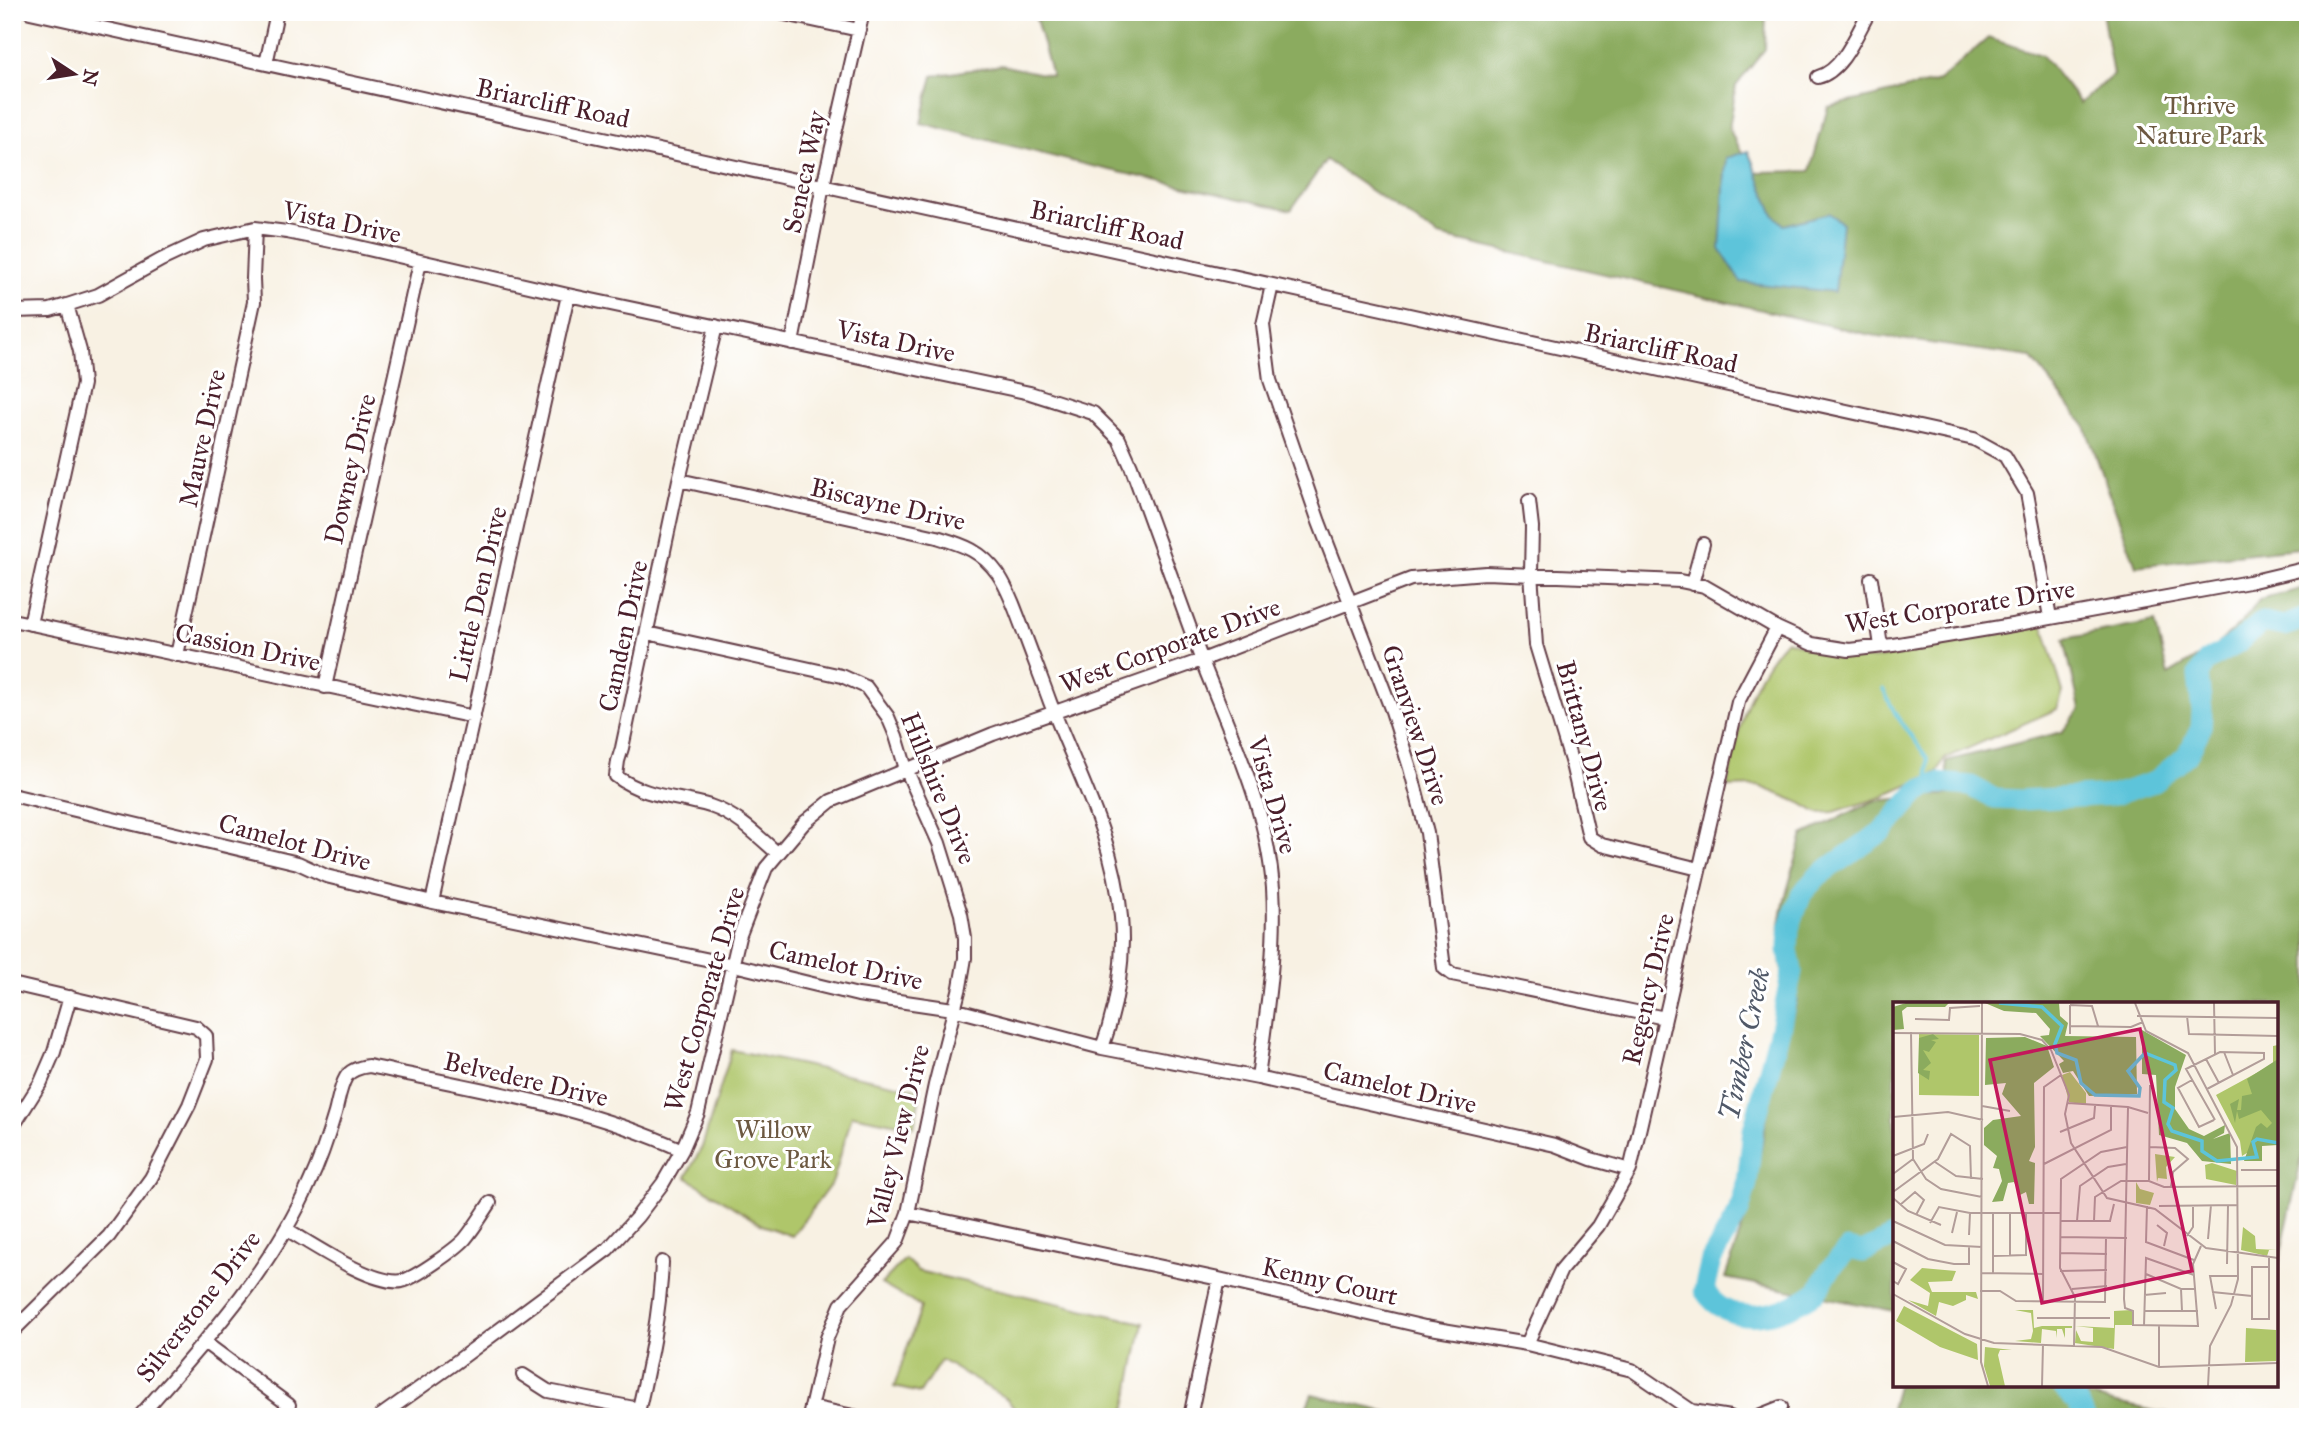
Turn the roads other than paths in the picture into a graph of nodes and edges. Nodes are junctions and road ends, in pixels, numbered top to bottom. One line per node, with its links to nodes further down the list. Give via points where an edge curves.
1 (30, 12): 7 (street, Briarcliff Road)
2 (277, 12): 7 (street)
3 (775, 12): 6 (street)
4 (863, 12): 6 (street, Seneca Way)
5 (1868, 12): 8 (street, via 1843,57 1828,75)
6 (859, 30): 9 (street, Seneca Way)
7 (266, 64): 9 (street, Briarcliff Road)
8 (1818, 77)
9 (823, 186): 12 (street, Briarcliff Road); 17 (street, Seneca Way)
10 (255, 228): 11 (street, Vista Drive); 14 (street, Vista Drive, via 204,240 98,295); 32 (street, Mauve Drive, via 254,302)
11 (420, 262): 13 (street, Vista Drive); 34 (street, Downey Drive)
12 (1272, 285): 25 (street, Granview Drive, via 1263,325 1270,380); 26 (street, Briarcliff Road, via 1974,439 2005,456 2027,493)
13 (568, 295): 16 (street, Vista Drive); 36 (street, Little Den Drive)
14 (67, 305): 15 (street, Vista Drive); 28 (street, via 80,351 83,384)
15 (12, 310)
16 (716, 326): 17 (street, Vista Drive); 18 (street, Camden Drive)
17 (792, 342): 33 (street, Vista Drive, via 1030,393 1093,414 1119,439 1131,466)
18 (679, 480): 30 (street, Camden Drive); 35 (street, Biscayne Drive, via 971,547 998,574 1010,595)
19 (1529, 501): 22 (street)
20 (1703, 544): 24 (street)
21 (2308, 568): 26 (street, West Corporate Drive)
22 (1531, 573): 24 (street, West Corporate Drive); 25 (street, West Corporate Drive, via 1411,579); 40 (street, Brittany Drive, via 1536,645 1589,837 1602,845)
23 (1871, 579): 31 (street)
24 (1692, 584): 29 (street, West Corporate Drive, via 1722,595)
25 (1349, 602): 33 (street, West Corporate Drive); 46 (street, Granview Drive, via 1391,711 1427,833 1444,968 1452,974)
26 (2050, 617): 31 (street, West Corporate Drive)
27 (12, 620): 28 (street, Cassion Drive)
28 (30, 624): 32 (street, Cassion Drive)
29 (1777, 628): 31 (street, West Corporate Drive, via 1826,647); 40 (street, Regency Drive, via 1738,702)
30 (647, 633): 37 (street, Hillshire Drive, via 842,676 866,687 888,717); 39 (street, Camden Drive, via 616,776 632,788 727,813)
31 (1881, 646)
32 (177, 655): 34 (street, Cassion Drive)
33 (1202, 660): 35 (street, West Corporate Drive); 49 (street, Vista Drive, via 1238,744 1269,853 1272,964)
34 (325, 687): 36 (street, Cassion Drive)
35 (1054, 713): 37 (street, West Corporate Drive); 47 (street, Biscayne Drive, via 1100,821 1118,890 1120,981)
36 (474, 717): 41 (street, Little Den Drive)
37 (906, 769): 39 (street, West Corporate Drive, via 831,801); 45 (street, Hillshire Drive, via 939,843 961,914 965,958)
38 (12, 794): 41 (street, Camelot Drive, via 298,863 326,876)
39 (777, 853): 42 (street, West Corporate Drive, via 766,868 739,936)
40 (1699, 869): 46 (street, Regency Drive)
41 (432, 902): 42 (street, Camelot Drive)
42 (734, 965): 45 (street, Camelot Drive, via 858,995); 51 (street, West Corporate Drive, via 698,1113)
43 (12, 984): 44 (street)
44 (69, 997): 50 (street, via 41,1082); 58 (street, via 196,1027 206,1036 207,1059 151,1178 108,1236)
45 (953, 1009): 47 (street, Camelot Drive); 54 (street, Valley View Drive)
46 (1665, 1018): 52 (street, Regency Drive)
47 (1102, 1048): 49 (street, Camelot Drive)
48 (356, 1068): 51 (street, Belvedere Drive, via 369,1066 549,1106 622,1125); 55 (street, Silverstone Drive, via 346,1076 326,1143)
49 (1258, 1078): 52 (street, Camelot Drive, via 1555,1145)
50 (12, 1128)
51 (682, 1150): 67 (street, West Corporate Drive, via 650,1200 608,1249)
52 (1630, 1170): 60 (street, Regency Drive, via 1598,1226 1561,1270)
53 (490, 1203): 55 (street, via 464,1240 402,1281 362,1272)
54 (908, 1213): 57 (street, Kenny Court); 64 (street, Valley View Drive, via 897,1242 841,1305 827,1338)
55 (286, 1228): 59 (street, Silverstone Drive)
56 (662, 1262): 65 (street, via 655,1333)
57 (1219, 1279): 60 (street, Kenny Court, via 1425,1327); 69 (street)
58 (12, 1332)
59 (204, 1342): 62 (street); 66 (street, Silverstone Drive)
60 (1527, 1344): 70 (street, Kenny Court, via 1632,1370 1692,1411)
61 (523, 1375): 65 (street, via 548,1391)
62 (289, 1405)
63 (1781, 1407): 71 (street)
64 (810, 1412): 68 (street)
65 (638, 1413)
66 (139, 1417)
67 (379, 1417)
68 (858, 1417)
69 (1191, 1417)
70 (1730, 1417)
71 (1756, 1417)

